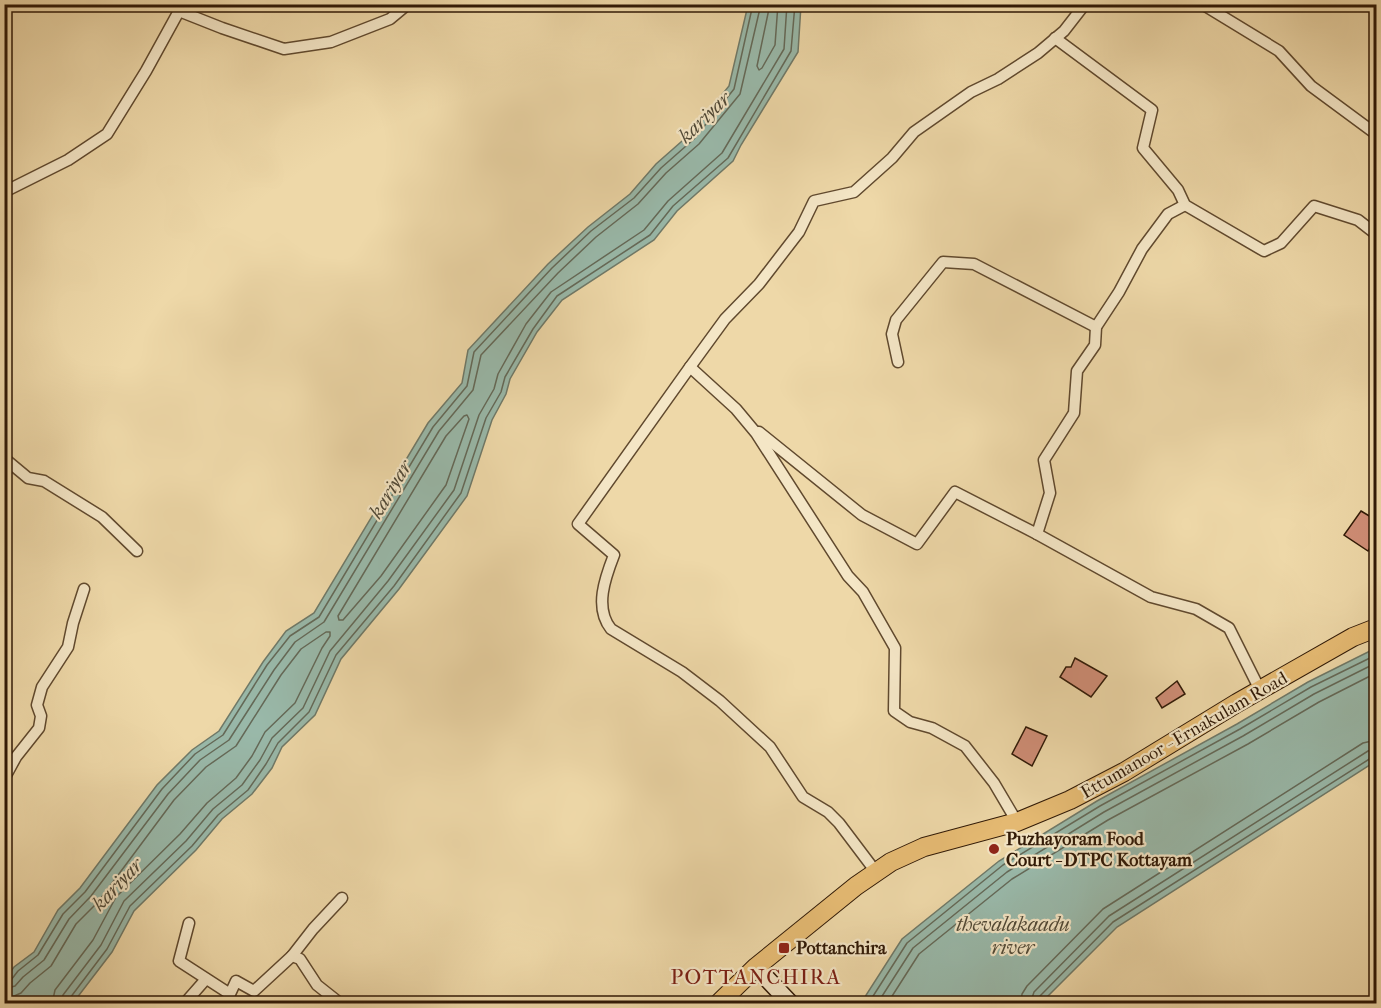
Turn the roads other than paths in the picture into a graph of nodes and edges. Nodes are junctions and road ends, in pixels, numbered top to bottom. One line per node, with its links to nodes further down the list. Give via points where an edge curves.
1 (408, 4): 6 (street, via 390,19 331,42 284,49 178,11 107,134 68,160)
2 (1085, 4): 4 (street)
3 (1202, 4): 5 (street, via 1279,51 1311,86)
4 (1055, 38): 7 (street, via 1152,110 1143,148 1178,190); 11 (street, via 998,80 971,92 914,132 854,192 814,201 799,232)
5 (1377, 134)
6 (4, 192)
7 (1185, 205): 8 (street, via 1264,251 1281,243 1314,206 1358,220); 9 (street, via 1168,214 1142,249)
8 (1377, 234)
9 (1096, 327): 10 (street, via 974,264 943,262 896,320 892,334); 14 (street, via 1095,345 1077,371 1074,413 1044,460 1050,492)
10 (898, 362)
11 (690, 367): 12 (street); 21 (street, via 578,524 614,555 606,575 603,619 611,629 682,672 720,701 770,747 803,797 839,823)
12 (748, 424): 14 (street, via 862,514 917,544 955,492); 20 (street, via 848,576 863,592 895,648 894,711 965,746 994,783)
13 (4, 458): 15 (street, via 28,478 44,481 102,517)
14 (1037, 534): 18 (street, via 1150,597 1196,609 1229,628)
15 (137, 551)
16 (84, 588): 19 (street, via 68,647 42,687 37,705 41,716 39,728)
17 (1377, 628): 18 (main road, Ettumanoor - Ernakulam Road, via 1353,637)
18 (1260, 690): 20 (main road, Ettumanoor - Ernakulam Road, via 1106,783)
19 (4, 779)
20 (1017, 822): 21 (main road, Ettumanoor - Ernakulam Road, via 924,847)
21 (876, 872): 25 (main road, Ettumanoor - Ernakulam Road)
22 (342, 898): 24 (street)
23 (189, 923): 26 (street, via 178,961)
24 (292, 956): 26 (street, via 254,991 236,981 230,994); 28 (street, via 300,959 317,985)
25 (756, 968): 29 (main road, Ettumanoor - Ernakulam Road); 30 (main road)
26 (206, 979): 27 (street)
27 (184, 1004)
28 (341, 1004)
29 (718, 1004)
30 (791, 1004)

